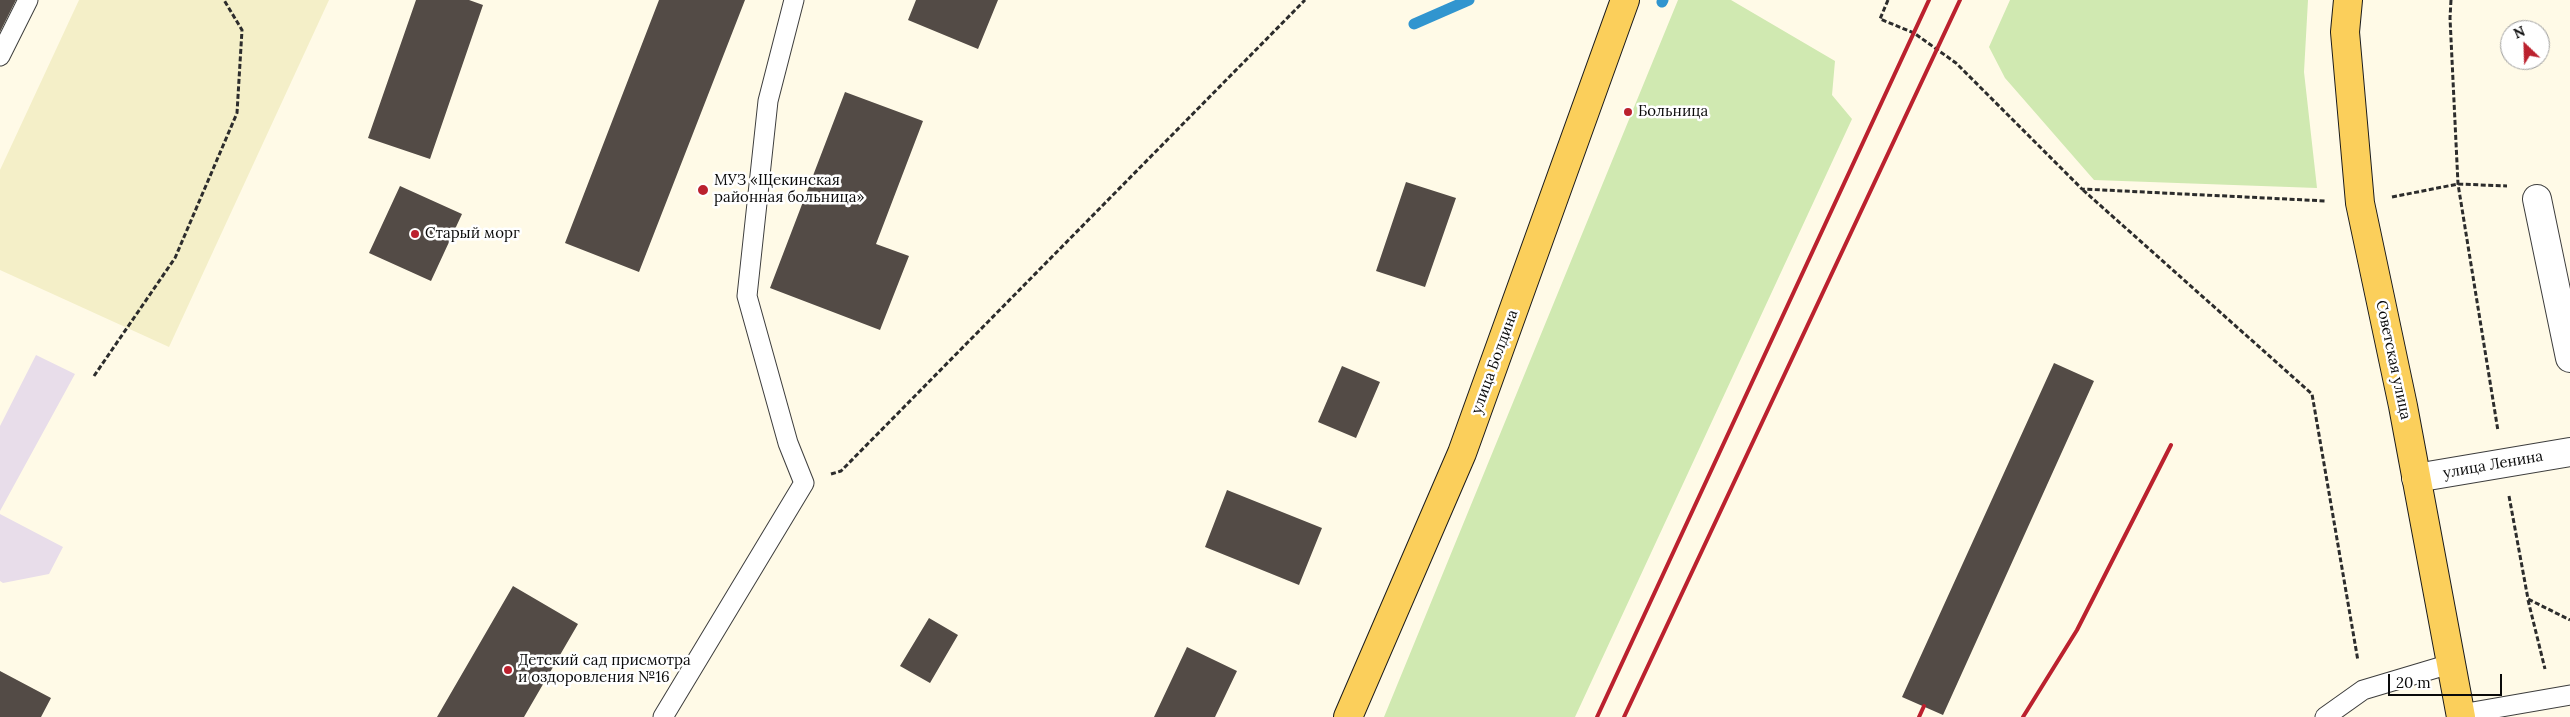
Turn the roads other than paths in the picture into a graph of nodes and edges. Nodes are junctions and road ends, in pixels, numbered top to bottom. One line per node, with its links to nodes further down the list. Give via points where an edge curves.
1 (28, 0): 5 (lane)
2 (794, 0): 13 (lane, via 768,101 747,296 788,443 804,483)
3 (1625, 0): 14 (main road, улица Болдина, via 1462,453)
4 (2348, 0): 9 (main road, Советская улица, via 2345,32 2360,203)
5 (0, 56)
6 (2537, 200): 7 (street)
7 (2570, 358)
8 (2570, 452): 9 (street, улица Ленина)
9 (2416, 478): 10 (main road, Советская улица)
10 (2450, 664): 12 (main road, Советская улица); 15 (lane, via 2363,690)
11 (2561, 697): 12 (lane)
12 (2461, 716)
13 (663, 717)
14 (1348, 717)
15 (2325, 717)

